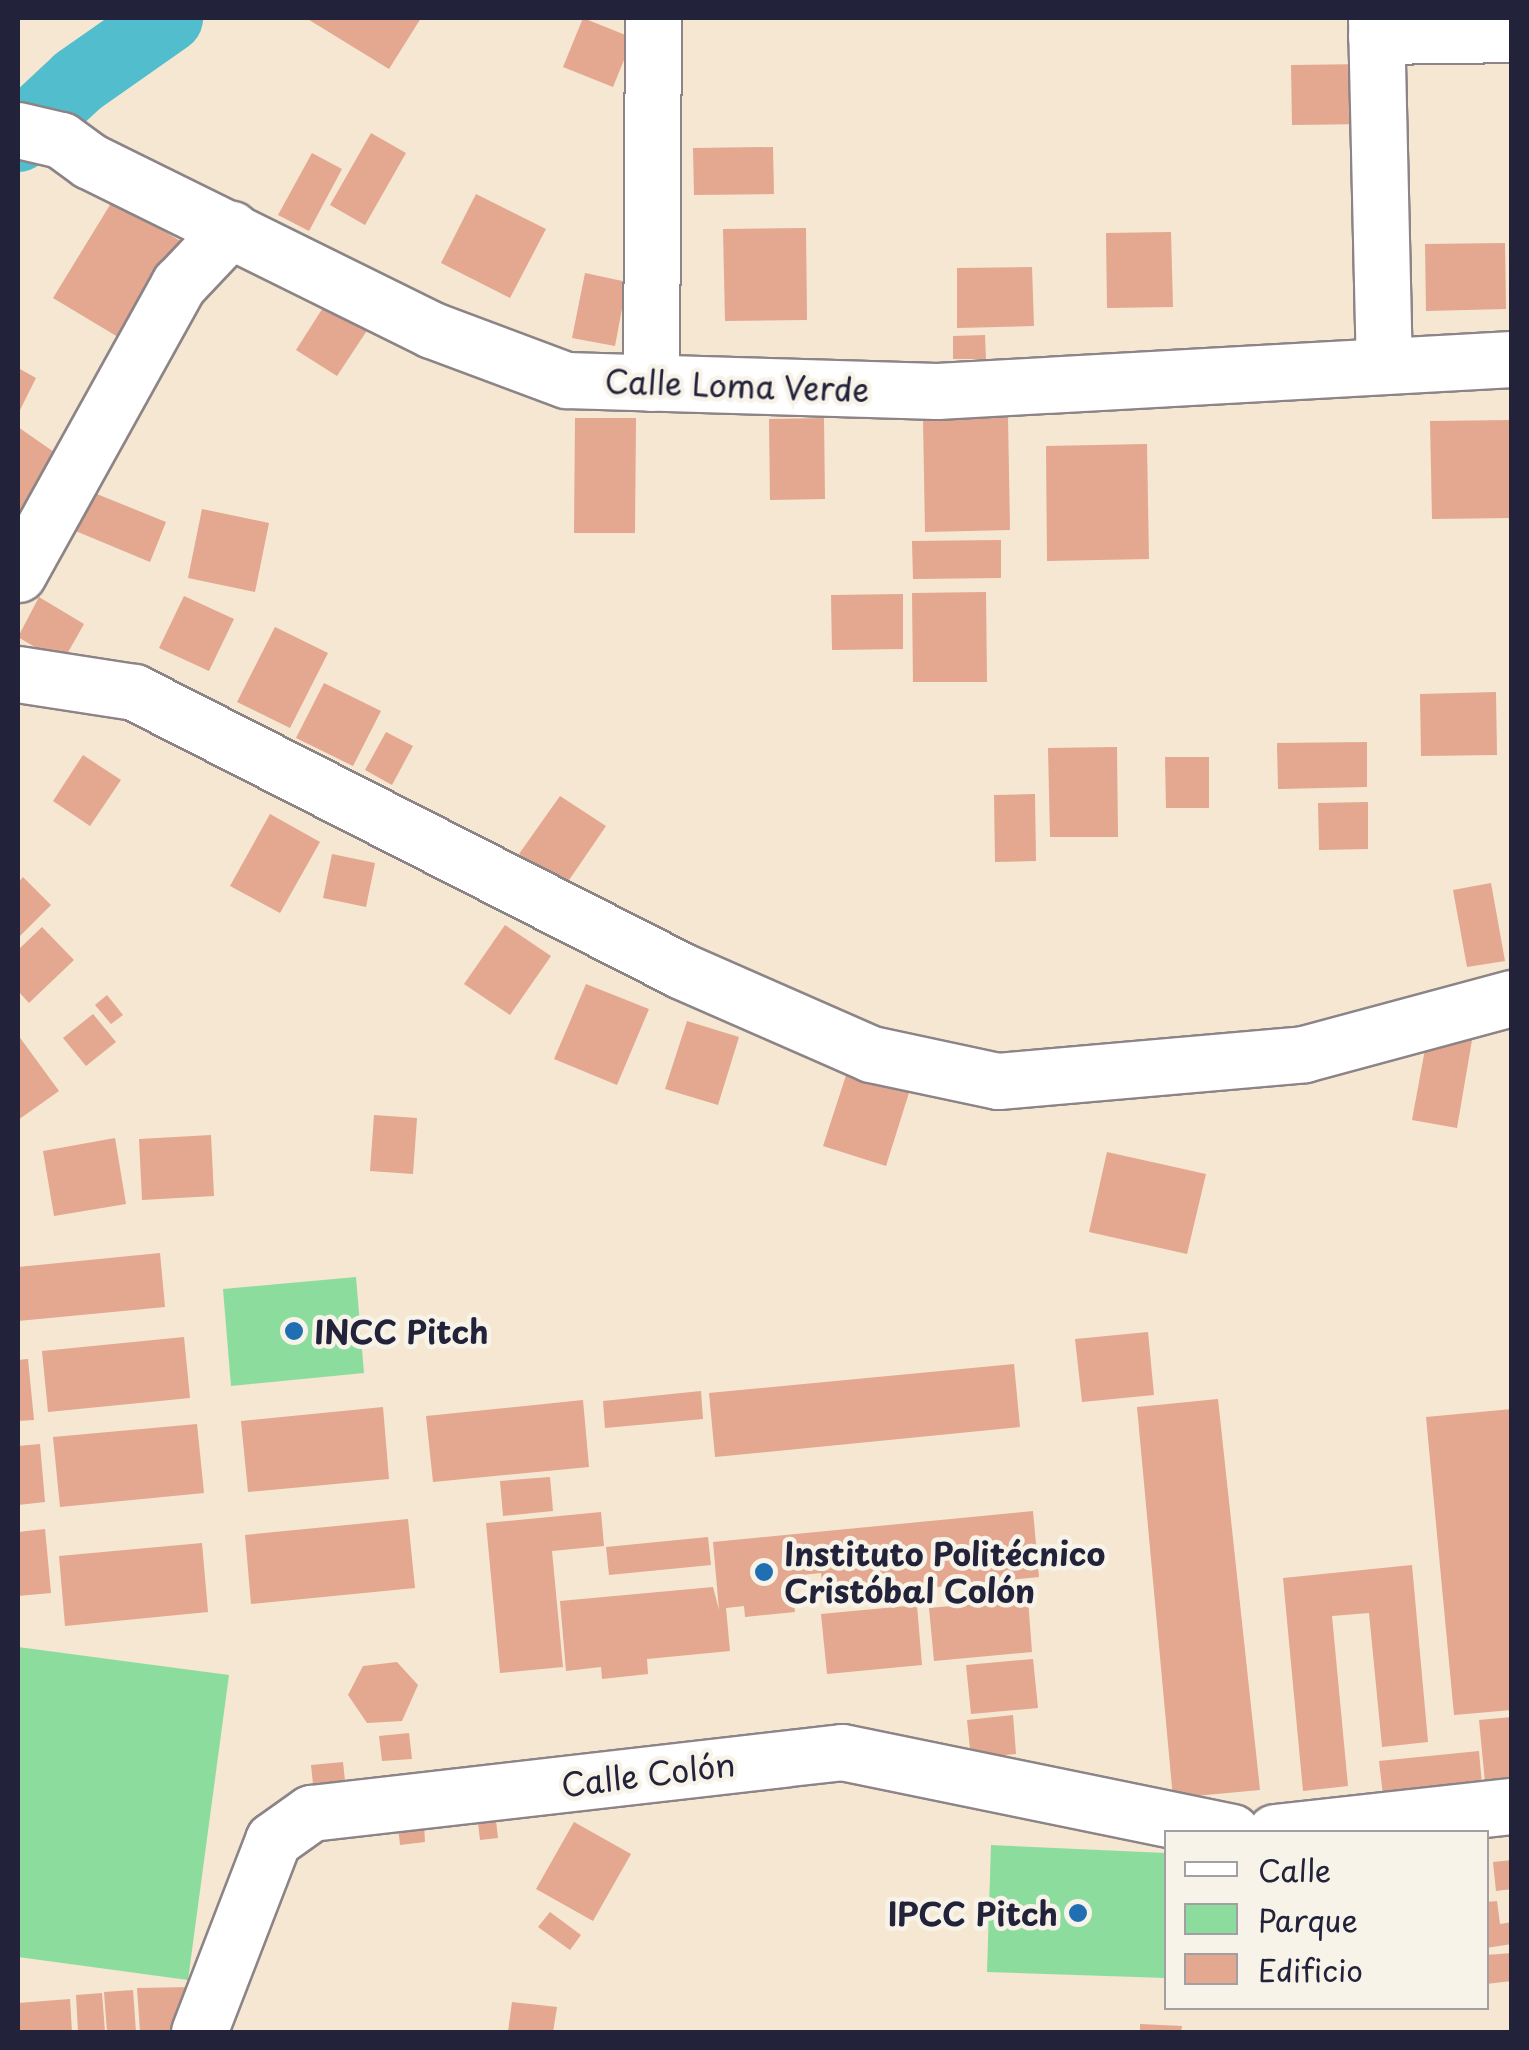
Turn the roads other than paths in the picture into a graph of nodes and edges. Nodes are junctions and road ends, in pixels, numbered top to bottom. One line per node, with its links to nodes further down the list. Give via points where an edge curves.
1 (653, 18): 8 (street)
2 (1376, 27): 3 (street); 7 (street)
3 (1512, 34)
4 (39, 135): 5 (street, Calle Loma Verde)
5 (232, 229): 8 (street, Calle Loma Verde, via 432,330 566,380); 9 (street, via 179,284)
6 (1512, 359): 7 (street, Calle Loma Verde)
7 (1384, 366): 8 (street, Calle Loma Verde, via 937,391)
8 (651, 383)
9 (18, 574)
10 (18, 674): 11 (street, via 134,692 682,971 870,1054 998,1081 1304,1054)
11 (1512, 998)
12 (1512, 1806): 14 (street)
13 (1222, 1830): 15 (street, Calle Colón, via 842,1752 311,1812 273,1840)
14 (1293, 1830)
15 (198, 2032)

